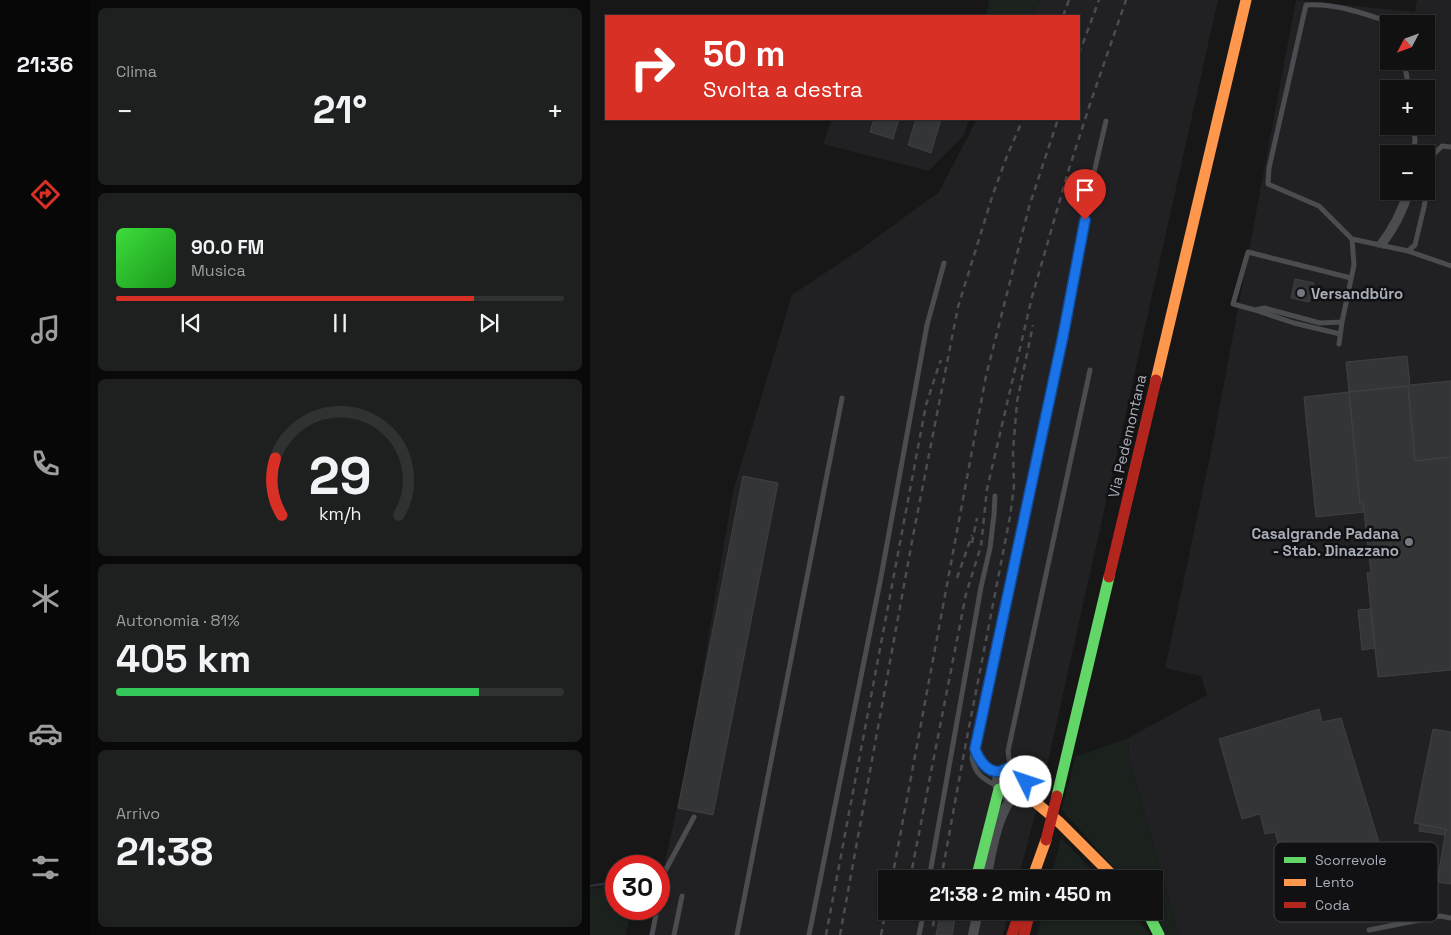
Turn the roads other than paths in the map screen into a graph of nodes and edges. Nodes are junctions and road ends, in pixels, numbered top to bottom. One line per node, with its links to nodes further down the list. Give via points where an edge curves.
1 (1246, 0): 25 (main road, Via Pedemontana, bridge)
2 (1380, 19): 7 (lane, via 1360,12 1306,6 1269,168 1268,184 1319,206)
3 (1106, 121): 20 (lane)
4 (1451, 147): 9 (lane, via 1442,146 1434,154 1415,245)
5 (1403, 200): 8 (lane)
6 (1408, 200): 8 (lane, via 1391,235)
7 (1352, 239): 8 (lane); 12 (lane, via 1354,265)
8 (1380, 245): 9 (lane)
9 (1408, 251): 11 (lane)
10 (944, 262): 49 (lane, via 927,325 881,577)
11 (1451, 266)
12 (1350, 278): 13 (lane, via 1248,252 1233,304); 14 (lane)
13 (1254, 310): 14 (lane, via 1264,308 1320,323); 15 (lane)
14 (1342, 322): 15 (lane)
15 (1340, 334): 16 (lane)
16 (1339, 344)
17 (1090, 370): 21 (lane)
18 (842, 398): 48 (lane)
19 (995, 496): 27 (lane, via 990,548)
20 (975, 749): 21 (lane, via 978,760 983,764 994,771); 22 (lane, via 974,767 982,778)
21 (1006, 769): 22 (street, via 997,779); 23 (street, via 1020,770 1025,778 1026,782)
22 (998, 788): 23 (street, via 1004,794); 28 (main road)
23 (1018, 793): 29 (street, via 1008,802); 32 (main road, via 1038,803)
24 (694, 817): 26 (lane)
25 (1046, 840): 30 (main road); 31 (main road, Via Pedemontana)
26 (670, 862)
27 (931, 870)
28 (978, 870)
29 (988, 870)
30 (1035, 870)
31 (1040, 870)
32 (1107, 870)
33 (682, 896): 47 (lane)
34 (1438, 916): 35 (lane)
35 (1451, 918)
36 (655, 920): 46 (lane)
37 (922, 920): 50 (lane)
38 (970, 920): 51 (street)
39 (976, 920): 52 (street)
40 (1017, 920): 53 (main road)
41 (1028, 920): 54 (main road)
42 (1034, 920): 55 (main road)
43 (1152, 920): 56 (main road)
44 (1410, 922): 45 (lane)
45 (1370, 930)
46 (652, 935)
47 (674, 935)
48 (737, 935)
49 (809, 935)
50 (919, 935)
51 (967, 935)
52 (973, 935)
53 (1012, 935)
54 (1024, 935)
55 (1032, 935)
56 (1159, 935)

